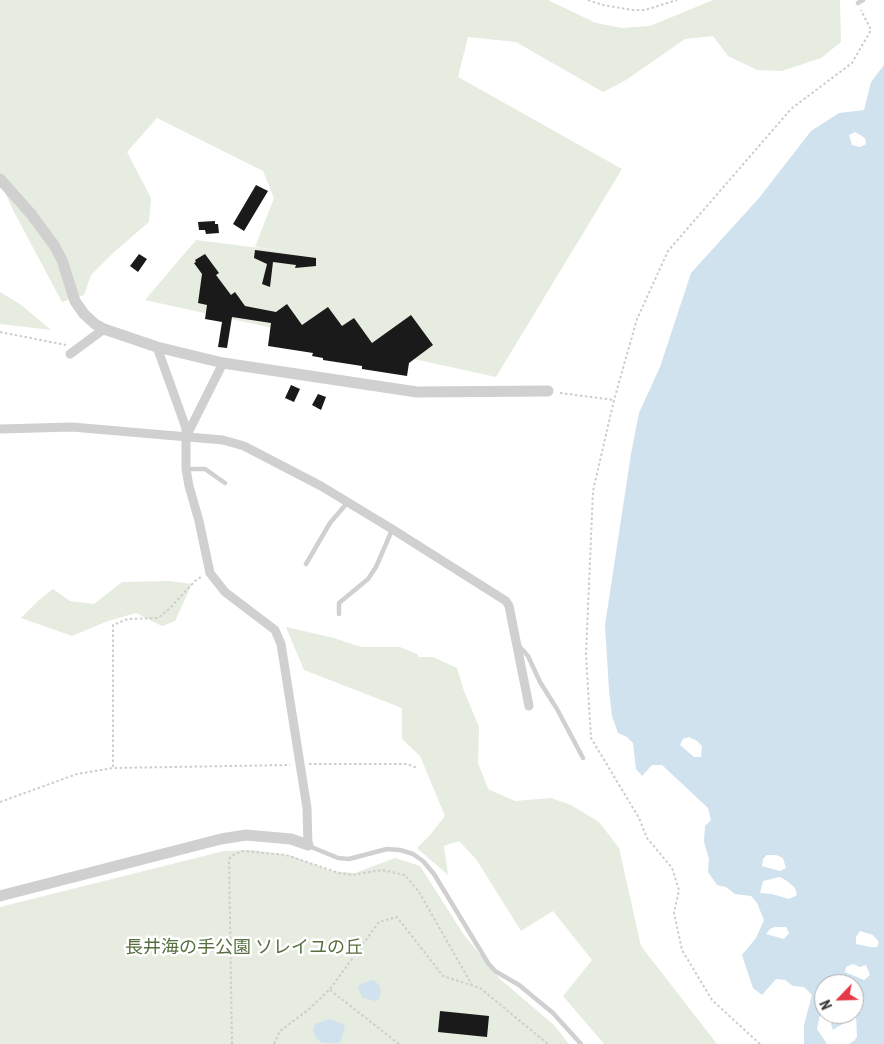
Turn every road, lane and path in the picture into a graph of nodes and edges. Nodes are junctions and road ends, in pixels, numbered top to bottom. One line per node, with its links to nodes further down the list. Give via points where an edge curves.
1 (588, 0): 2 (path, via 632,10 645,10)
2 (676, 0)
3 (863, 0): 4 (lane)
4 (858, 4): 15 (path, via 871,30 852,63 791,109 668,251 637,319)
5 (0, 179): 7 (street)
6 (0, 192): 7 (street)
7 (13, 194): 8 (street, via 54,245 75,300 84,314)
8 (104, 329): 10 (street); 11 (street)
9 (0, 332): 10 (path)
10 (80, 346): 12 (street)
11 (157, 347): 13 (street); 17 (street)
12 (70, 354)
13 (222, 363): 14 (street, via 417,392); 17 (street)
14 (548, 391): 15 (path)
15 (614, 400): 41 (path, via 593,492 586,654 591,738 639,818 647,838 672,868 679,890 674,913 682,950 712,1000)
16 (0, 429): 17 (street, via 72,427)
17 (187, 435): 18 (street); 20 (street, via 244,446)
18 (186, 469): 19 (lane, via 205,469); 23 (street)
19 (225, 483)
20 (348, 502): 21 (street); 22 (lane, via 330,523)
21 (392, 529): 24 (lane, via 376,567 368,579 339,603); 25 (street, via 506,601)
22 (306, 564)
23 (210, 572): 28 (street, via 225,592 275,630); 29 (path, via 195,581 158,618 128,619 113,625)
24 (339, 614)
25 (517, 644): 26 (street); 27 (lane, via 528,656)
26 (529, 706)
27 (583, 758)
28 (301, 764): 29 (path); 30 (path, via 407,764); 32 (street)
29 (113, 768): 31 (path, via 77,774)
30 (417, 768)
31 (0, 802)
32 (308, 845): 33 (street, via 291,839 237,836); 40 (lane, via 338,858 349,859 387,849 406,852 423,861 488,963 553,1013)
33 (0, 896)
34 (472, 985): 35 (path, via 443,976 397,918 379,922); 36 (path, via 419,892 405,875 382,870 352,875 286,855 243,851 229,859); 39 (path, via 480,988)
35 (330, 989): 37 (path, via 280,1031); 38 (path)
36 (232, 1044)
37 (274, 1044)
38 (399, 1044)
39 (548, 1044)
40 (581, 1044)
41 (760, 1044)

